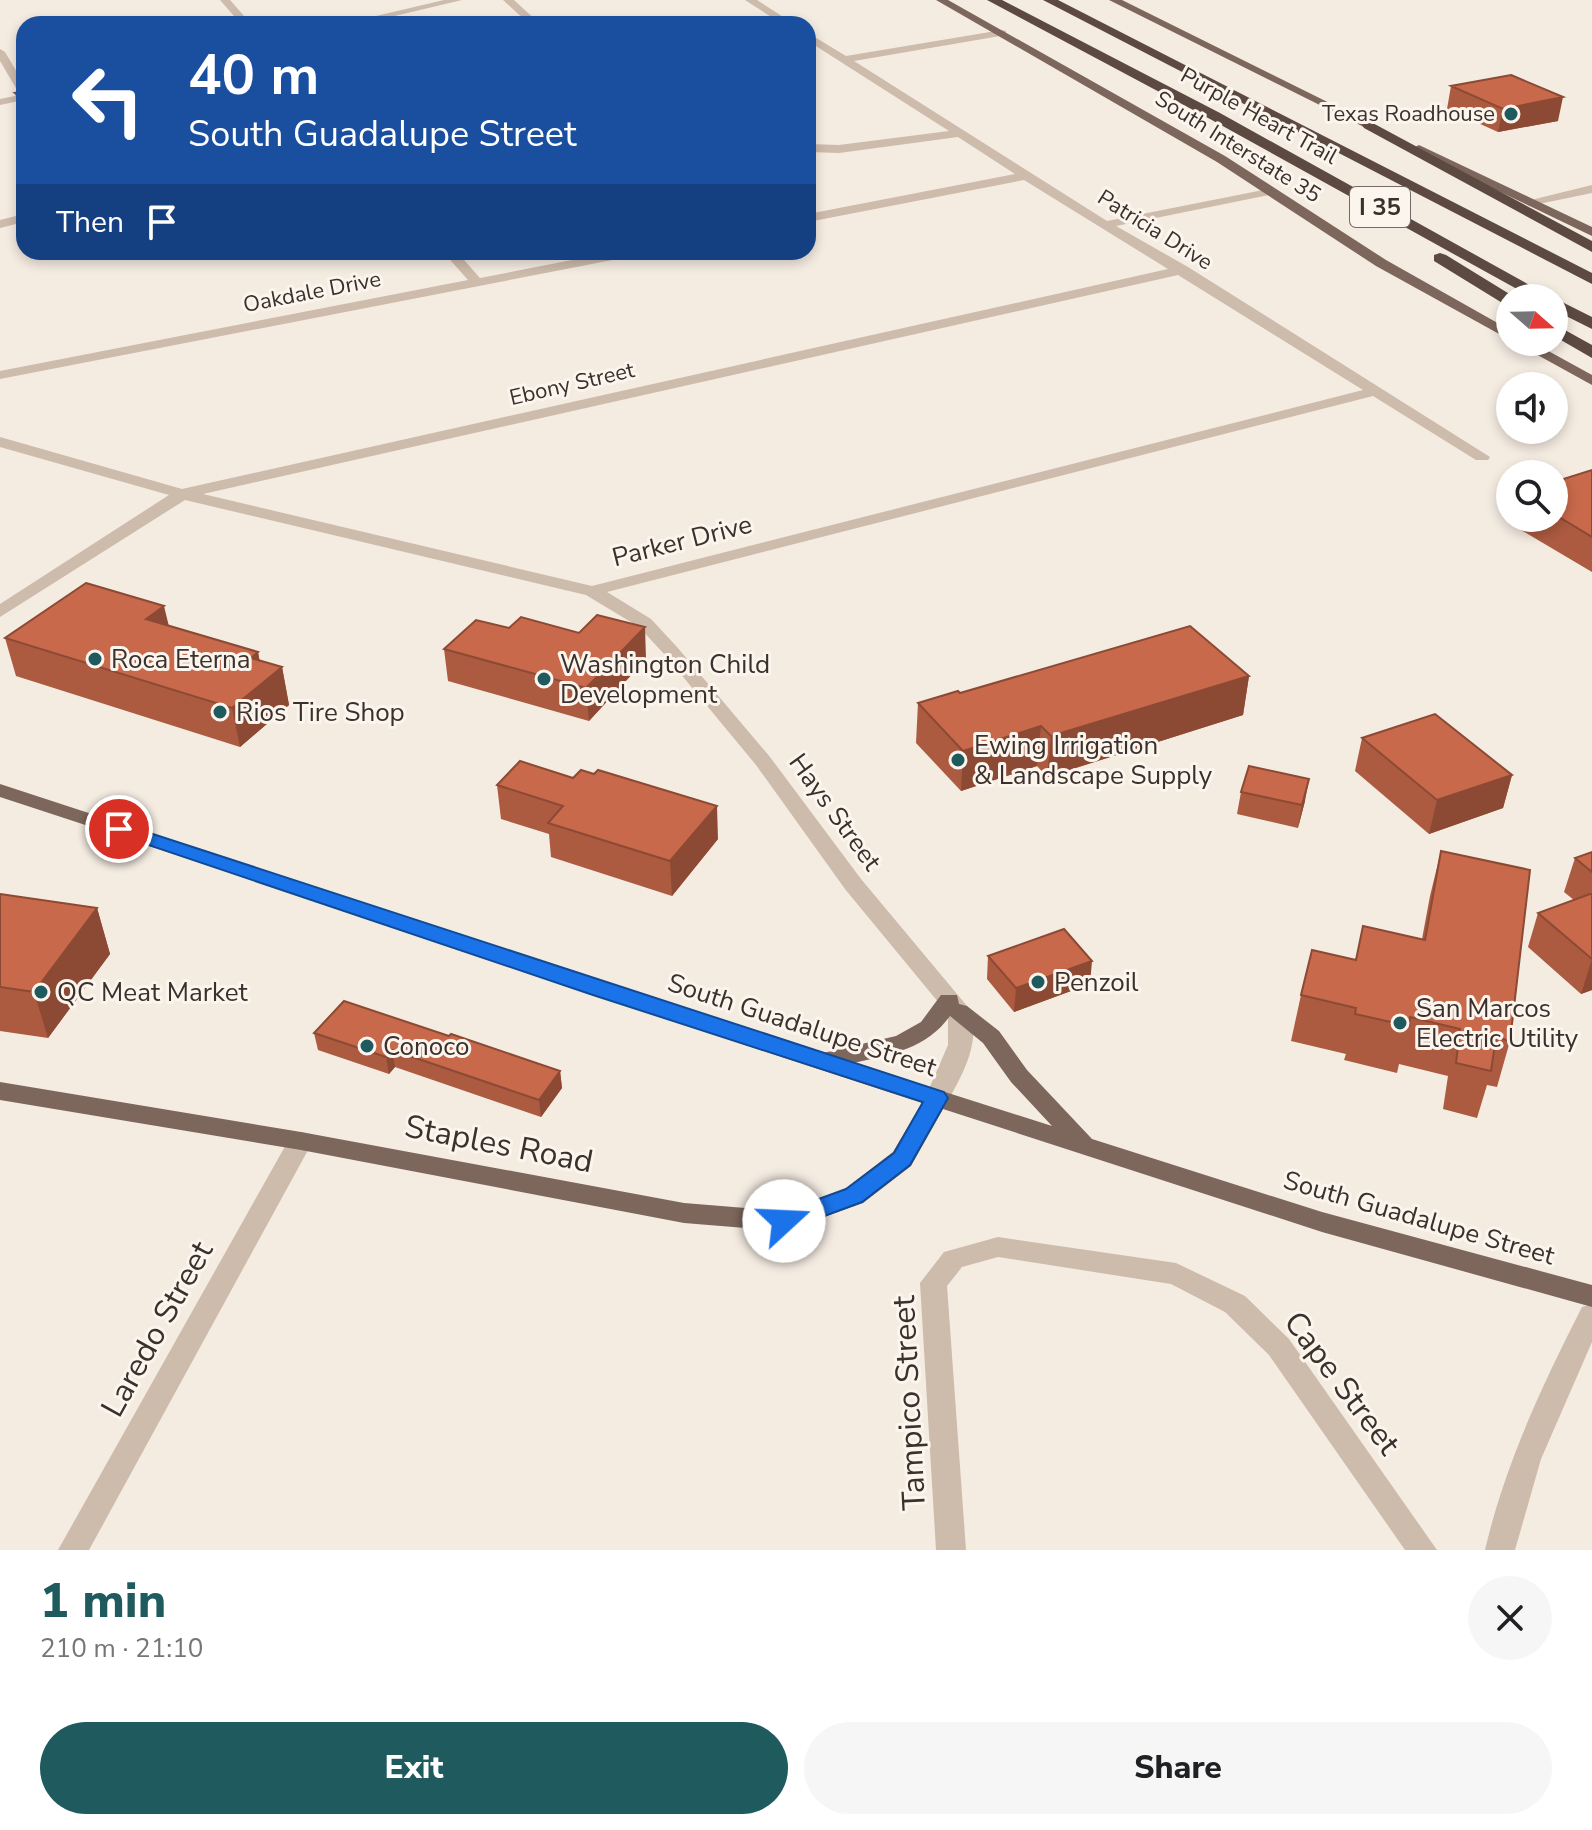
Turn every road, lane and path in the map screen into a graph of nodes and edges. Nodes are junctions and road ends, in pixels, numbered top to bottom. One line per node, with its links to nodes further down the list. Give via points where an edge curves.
1 (225, 0): 9 (street)
2 (457, 0): 10 (street)
3 (508, 0): 11 (street)
4 (750, 0): 12 (street)
5 (941, 0): 13 (main road, South Interstate 35)
6 (993, 0): 18 (highway, Purple Heart Trail / I 35)
7 (1049, 0): 33 (highway, Purple Heart Trail / I 35)
8 (1114, 0): 19 (main road)
9 (239, 16)
10 (384, 16)
11 (526, 16)
12 (776, 16)
13 (1002, 33): 16 (street); 24 (main road, South Interstate 35)
14 (816, 41): 16 (street, Patricia Drive)
15 (0, 52): 17 (street)
16 (845, 59): 20 (street, Patricia Drive)
17 (16, 81)
18 (1215, 116): 35 (highway, Purple Heart Trail / I 35); 36 (highway)
19 (1369, 125): 25 (main road); 29 (highway)
20 (963, 133): 21 (street); 22 (street, Patricia Drive)
21 (816, 148)
22 (1026, 176): 26 (street); 27 (street, Patricia Drive)
23 (1592, 189): 25 (street)
24 (1269, 191): 27 (street); 39 (main road, South Interstate 35)
25 (1529, 202): 28 (main road)
26 (816, 216)
27 (1109, 224): 32 (street, Patricia Drive)
28 (1592, 232)
29 (1592, 247)
30 (457, 260): 34 (street)
31 (591, 260): 34 (street, Oakdale Drive)
32 (1183, 270): 45 (street, Patricia Drive); 48 (street, Ebony Street)
33 (1592, 279)
34 (477, 282): 43 (street, Oakdale Drive)
35 (1520, 284)
36 (1496, 292)
37 (1568, 311): 38 (highway)
38 (1592, 324)
39 (1496, 328)
40 (1568, 338): 41 (highway)
41 (1592, 353)
42 (1546, 356): 44 (main road)
43 (0, 375)
44 (1592, 381)
45 (1377, 391): 47 (street, Patricia Drive); 49 (street, Parker Drive)
46 (0, 442): 48 (street, Parker Drive)
47 (1482, 457)
48 (182, 494): 49 (street, Parker Drive); 50 (street, Ebony Street)
49 (592, 591): 52 (street, Hays Street, via 645,623 671,651)
50 (0, 612)
51 (0, 790): 53 (main road, South Guadalupe Street)
52 (954, 1006): 53 (main road, via 903,1043); 55 (street, via 964,1029); 57 (main road, via 991,1037 1019,1076)
53 (823, 1061): 55 (main road, South Guadalupe Street)
54 (0, 1091): 56 (main road, Staples Road)
55 (937, 1098): 56 (main road, Staples Road, via 902,1159 854,1196 784,1221 684,1213); 57 (main road, South Guadalupe Street)
56 (301, 1141): 61 (street, Laredo Street)
57 (1084, 1144): 59 (main road, South Guadalupe Street, via 1322,1222)
58 (953, 1259): 62 (street, Tampico Street, via 933,1283); 63 (street, Cape Street, via 998,1247 1176,1274 1235,1304 1279,1347)
59 (1592, 1296)
60 (1592, 1315): 64 (street, via 1556,1385 1508,1512)
61 (73, 1550)
62 (951, 1550)
63 (1422, 1550)
64 (1500, 1550)

